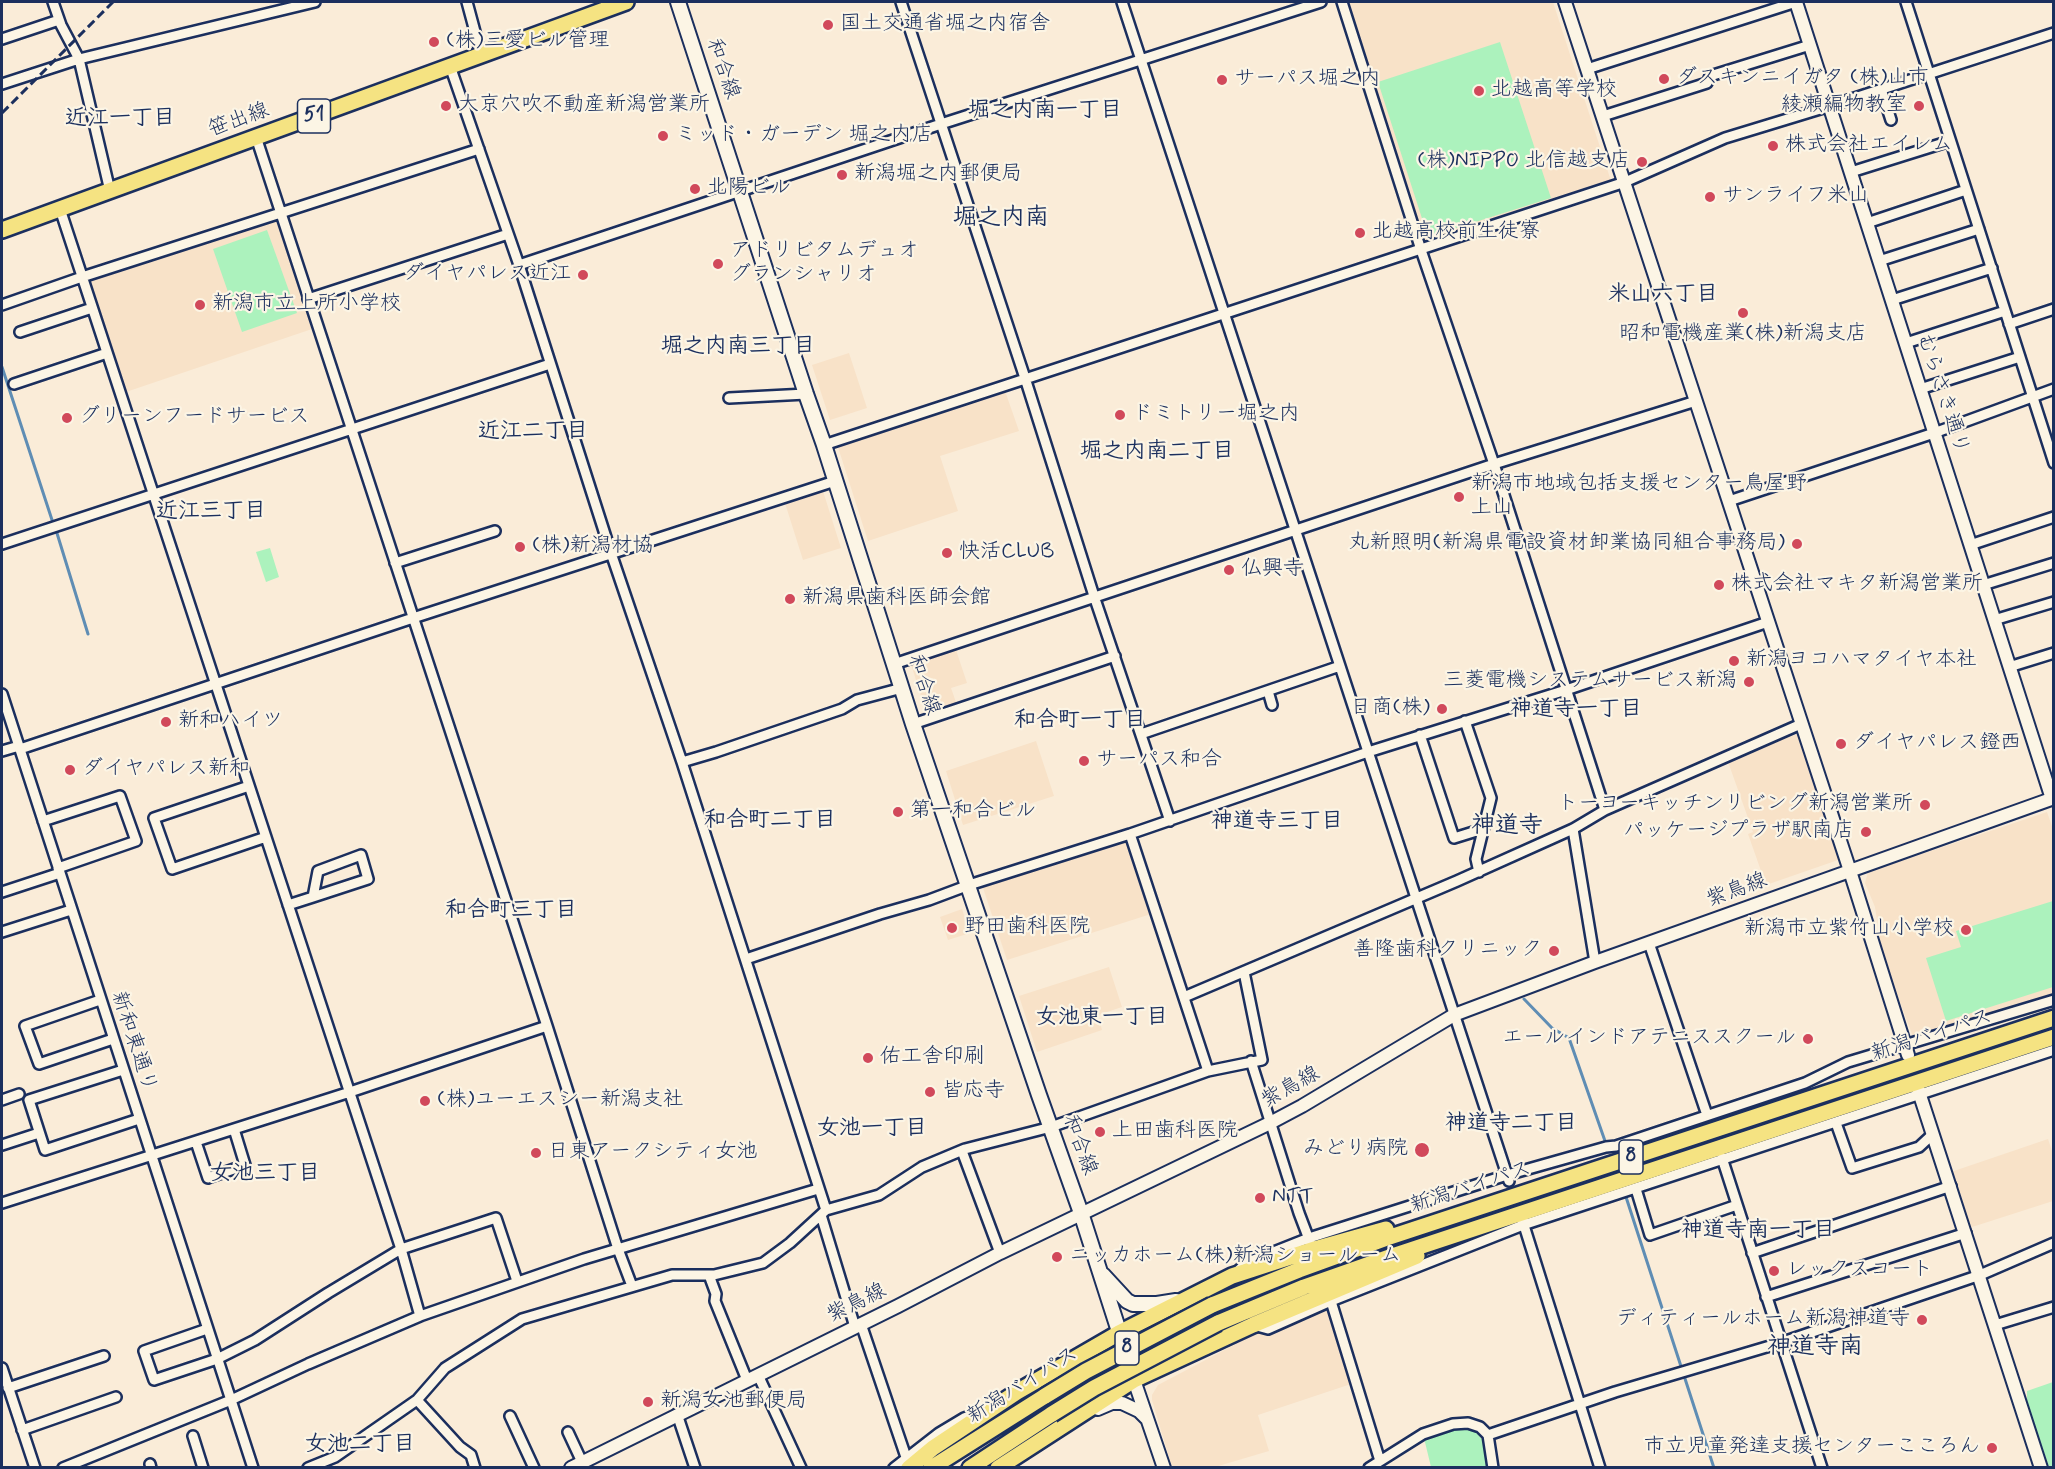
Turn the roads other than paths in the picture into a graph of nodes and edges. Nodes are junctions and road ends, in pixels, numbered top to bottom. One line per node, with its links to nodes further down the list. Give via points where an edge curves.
1 (53, 2): 14 (street)
2 (315, 2): 13 (street)
3 (467, 2): 18 (street)
4 (626, 2): 18 (main road, 笹出線 / 51)
5 (678, 2): 35 (main road, 和合線)
6 (901, 2): 29 (street)
7 (1122, 2): 19 (street)
8 (1321, 2): 19 (street)
9 (1342, 2): 44 (street)
10 (1565, 2): 22 (street)
11 (1796, 2): 17 (street, むらさき通り); 22 (street)
12 (1906, 2): 23 (street)
13 (279, 6): 20 (street)
14 (59, 20): 16 (street); 20 (street)
15 (2054, 33): 23 (street)
16 (2, 39)
17 (1810, 45): 26 (street, むらさき通り); 27 (street, via 1710,76 1707,83)
18 (481, 54): 21 (main road, 笹出線 / 51)
19 (1142, 58): 29 (street); 55 (street)
20 (79, 59): 24 (street); 37 (street)
21 (450, 66): 30 (main road, 笹出線 / 51); 32 (street)
22 (1587, 69): 27 (street)
23 (1928, 73): 25 (street); 31 (street)
24 (2, 84)
25 (1881, 89): 26 (street); 28 (street)
26 (1830, 106): 33 (street, むらさき通り); 34 (street, via 1725,138)
27 (1603, 116): 34 (street)
28 (1891, 120)
29 (941, 124): 35 (street); 62 (street)
30 (255, 137): 37 (main road, 笹出線 / 51); 39 (street)
31 (1950, 141): 33 (street); 36 (street)
32 (479, 149): 39 (street); 43 (street)
33 (1851, 172): 40 (street, むらさき通り)
34 (1624, 182): 44 (street); 69 (street)
35 (741, 190): 46 (street); 66 (main road, 和合線)
36 (1966, 190): 40 (street); 41 (street)
37 (110, 191): 38 (main road, 笹出線 / 51)
38 (60, 209): 42 (main road, 笹出線 / 51); 48 (street)
39 (280, 212): 48 (street); 49 (street)
40 (1867, 223): 45 (street, むらさき通り)
41 (1979, 229): 45 (street); 47 (street)
42 (2, 230)
43 (508, 234): 46 (street); 49 (street)
44 (1421, 250): 55 (street); 74 (street)
45 (1879, 261): 50 (street, むらさき通り)
46 (519, 265): 61 (street)
47 (1992, 268): 50 (street); 54 (street)
48 (82, 277): 51 (street); 52 (street)
49 (308, 298): 70 (street)
50 (1892, 300): 58 (street, むらさき通り)
51 (2, 305)
52 (92, 308): 57 (street); 59 (street)
53 (2054, 309): 56 (street)
54 (2005, 311): 56 (street); 58 (street)
55 (1225, 313): 62 (street); 79 (street)
56 (2009, 324): 60 (street)
57 (20, 332)
58 (1906, 343): 64 (street, むらさき通り)
59 (107, 353): 63 (street); 76 (street)
60 (2020, 357): 64 (street); 67 (street)
61 (550, 364): 70 (street); 83 (street)
62 (1026, 378): 72 (street); 87 (street)
63 (14, 384)
64 (1920, 389): 71 (street, むらさき通り)
65 (2054, 389): 67 (street)
66 (806, 394): 68 (street); 72 (main road, 和合線)
67 (2032, 397): 71 (street); 73 (street)
68 (729, 398)
69 (1696, 401): 74 (street); 77 (street)
70 (350, 429): 76 (street); 84 (street)
71 (1934, 433): 77 (street); 82 (street, むらさき通り)
72 (824, 445): 75 (main road, 和合線)
73 (2054, 463)
74 (1494, 464): 79 (street); 99 (street)
75 (835, 481): 83 (street); 94 (main road, 和合線)
76 (152, 493): 81 (street); 97 (street)
77 (1729, 501): 91 (street)
78 (2054, 517): 82 (street)
79 (1296, 530): 87 (street); 95 (street)
80 (495, 531): 84 (street)
81 (2, 544)
82 (1970, 545): 86 (street, むらさき通り)
83 (612, 553): 89 (street); 111 (street)
84 (395, 563): 89 (street)
85 (2054, 563): 86 (street)
86 (1983, 585): 90 (street, むらさき通り)
87 (1094, 596): 93 (street); 94 (street)
88 (2054, 602): 90 (street)
89 (413, 618): 97 (street); 140 (street)
90 (1994, 620): 96 (street, むらさき通り)
91 (1768, 622): 99 (street); 105 (street)
92 (2054, 653): 96 (street)
93 (1115, 656): 104 (street); 106 (street)
94 (894, 664): 98 (main road, 和合線)
95 (1340, 666): 100 (street); 110 (street)
96 (2009, 667): 113 (street, むらさき通り)
97 (216, 685): 108 (street); 112 (street)
98 (902, 688): 104 (main road, 和合線); 111 (street)
99 (1566, 690): 103 (street); 114 (street)
100 (1268, 691): 102 (street); 106 (street)
101 (2, 694): 108 (street, 新和東通り)
102 (1272, 705)
103 (1465, 721): 107 (street); 117 (street, via 1491,798)
104 (913, 724): 124 (main road, 和合線)
105 (1802, 724): 114 (street); 122 (street)
106 (1141, 734): 116 (street)
107 (1420, 735): 110 (street); 117 (street, via 1454,838)
108 (19, 747): 109 (street); 115 (street, 新和東通り)
109 (2, 751)
110 (1368, 752): 116 (street); 127 (street)
111 (682, 762): 132 (street)
112 (249, 786): 120 (street); 120 (street, via 154,818 172,869)
113 (2053, 800): 122 (street, 紫鳥線)
114 (1605, 810): 118 (street)
115 (43, 821): 121 (street, 新和東通り); 121 (street, via 120,796 136,841)
116 (1170, 821): 119 (street)
117 (1483, 829): 123 (street, via 1476,859)
118 (1573, 829): 123 (street); 133 (street)
119 (1130, 834): 124 (street); 135 (street)
120 (266, 837): 128 (street)
121 (59, 871): 125 (street); 129 (street, 新和東通り)
122 (1850, 871): 131 (street, 紫鳥線); 143 (street)
123 (1479, 872): 127 (street)
124 (969, 885): 132 (street); 156 (main road, 和合線)
125 (2, 892)
126 (313, 897): 126 (street, via 368,879 361,855 318,871); 128 (street)
127 (1416, 899): 134 (street); 138 (street)
128 (288, 905): 149 (street)
129 (71, 910): 130 (street); 136 (street, 新和東通り)
130 (2, 932)
131 (1648, 943): 133 (street, 紫鳥線); 152 (street)
132 (746, 959): 168 (street)
133 (1595, 962): 138 (street, 紫鳥線)
134 (1244, 972): 135 (street); 145 (street, via 1262,1059)
135 (1184, 997): 147 (street)
136 (100, 1000): 142 (street, 新和東通り); 142 (street, via 25,1026 39,1064)
137 (2054, 1000): 143 (street)
138 (1454, 1015): 154 (street, 紫鳥線); 165 (street)
139 (2054, 1018): 166 (main road, 新潟バイパス / 8)
140 (548, 1026): 149 (street); 180 (street)
141 (2054, 1037): 175 (main road, 新潟バイパス / 8)
142 (113, 1039): 146 (street, 新和東通り)
143 (1906, 1050): 152 (street, via 1848,1062 1805,1083)
144 (2054, 1050): 148 (street)
145 (1251, 1061): 147 (street); 154 (street)
146 (123, 1070): 153 (street, 新和東通り); 158 (street, via 28,1100)
147 (1208, 1071): 156 (street)
148 (1919, 1091): 155 (street); 159 (street)
149 (350, 1092): 157 (street); 179 (street)
150 (19, 1094): 151 (street)
151 (2, 1100)
152 (1707, 1115): 165 (street)
153 (139, 1119): 158 (street, via 45,1150); 163 (street, 新和東通り)
154 (1270, 1123): 173 (street, 紫鳥線); 177 (street)
155 (1836, 1123): 159 (street, via 1852,1168 1919,1147); 164 (street)
156 (1051, 1127): 162 (street); 173 (main road, 和合線)
157 (234, 1129): 160 (street); 160 (street, via 245,1165 208,1178)
158 (39, 1133): 161 (street)
159 (1934, 1134): 167 (street)
160 (196, 1142): 163 (street)
161 (2, 1146)
162 (962, 1151): 172 (street, via 922,1167 879,1196); 181 (street)
163 (150, 1156): 170 (street); 197 (street, 新和東通り)
164 (1722, 1158): 169 (street); 171 (street)
165 (1508, 1178): 177 (street)
166 (1564, 1180): 186 (main road, via 1318,1248); 235 (main road, 新潟バイパス / 8, bridge, via 1299,1270 1212,1305 1117,1354)
167 (1951, 1186): 176 (street); 182 (street)
168 (818, 1189): 172 (street); 180 (street)
169 (1636, 1189): 171 (street, via 1650,1235); 174 (street)
170 (2, 1203)
171 (1737, 1205): 182 (street)
172 (823, 1212): 184 (street, via 764,1263); 194 (street)
173 (1081, 1213): 181 (street, 紫鳥線); 183 (main road, 和合線)
174 (1522, 1222): 191 (street); 211 (street)
175 (1486, 1225): 195 (main road); 236 (main road, 新潟バイパス / 8, bridge, via 1304,1287 1218,1323 1125,1371)
176 (1966, 1233): 185 (street); 190 (street)
177 (1310, 1241): 186 (street, via 1246,1263)
178 (2054, 1243): 185 (street)
179 (401, 1249): 187 (street, via 496,1218); 193 (street); 202 (street, via 255,1340)
180 (618, 1249): 187 (street); 188 (street)
181 (1000, 1253): 194 (street, 紫鳥線)
182 (1752, 1253): 190 (street)
183 (1099, 1271): 189 (main road, via 1133,1304 1174,1301); 198 (main road, 和合線)
184 (709, 1275): 188 (street, via 672,1275); 204 (street, via 715,1301)
185 (1980, 1275): 196 (street); 199 (street)
186 (1232, 1276): 189 (main road)
187 (517, 1281): 193 (street)
188 (632, 1286): 210 (street, via 522,1319 445,1368)
189 (1200, 1292): 198 (main road)
190 (1766, 1297): 199 (street)
191 (1331, 1299): 195 (street, via 1268,1329); 220 (street)
192 (2054, 1306): 196 (street)
193 (420, 1316): 209 (street)
194 (858, 1325): 204 (street, 紫鳥線); 222 (street)
195 (1253, 1325): 200 (main road)
196 (1995, 1325): 242 (street)
197 (207, 1329): 202 (street, 新和東通り); 202 (street, via 144,1351 153,1380)
198 (1119, 1332): 200 (main road, via 1130,1342 1150,1350); 205 (main road); 206 (main road, 和合線)
199 (1780, 1343): 211 (street); 241 (street)
200 (1203, 1348): 206 (main road)
201 (104, 1356): 207 (street)
202 (217, 1359): 209 (street, 新和東通り)
203 (2, 1368): 207 (street)
204 (752, 1378): 213 (street, 紫鳥線); 233 (street)
205 (1038, 1380): 206 (main road, via 1109,1356 1124,1362); 222 (main road)
206 (1134, 1380): 212 (main road); 215 (street)
207 (8, 1388): 216 (street)
208 (116, 1397): 216 (street)
209 (231, 1400): 225 (street); 227 (street, 新和東通り)
210 (417, 1400): 228 (street, via 335,1457); 229 (street, via 471,1455)
211 (1581, 1405): 218 (street); 240 (street)
212 (1088, 1410): 215 (street, via 1122,1403 1139,1411); 223 (main road)
213 (677, 1414): 221 (street, 紫鳥線); 232 (street)
214 (510, 1416): 230 (street)
215 (1148, 1422): 237 (street)
216 (22, 1430): 224 (street)
217 (568, 1432): 221 (street)
218 (1488, 1435): 220 (street, via 1474,1424 1453,1424 1423,1434); 239 (street)
219 (193, 1436): 226 (street)
220 (1380, 1461): 238 (street)
221 (582, 1462): 231 (street, 紫鳥線)
222 (908, 1463): 234 (street)
223 (1003, 1466)
224 (35, 1467)
225 (63, 1467)
226 (203, 1467)
227 (254, 1467)
228 (308, 1467)
229 (475, 1467)
230 (534, 1467)
231 (571, 1467)
232 (695, 1467)
233 (801, 1467)
234 (894, 1467)
235 (931, 1467)
236 (970, 1467)
237 (1164, 1467)
238 (1369, 1467)
239 (1493, 1467)
240 (1600, 1467)
241 (1822, 1467)
242 (2041, 1467)

